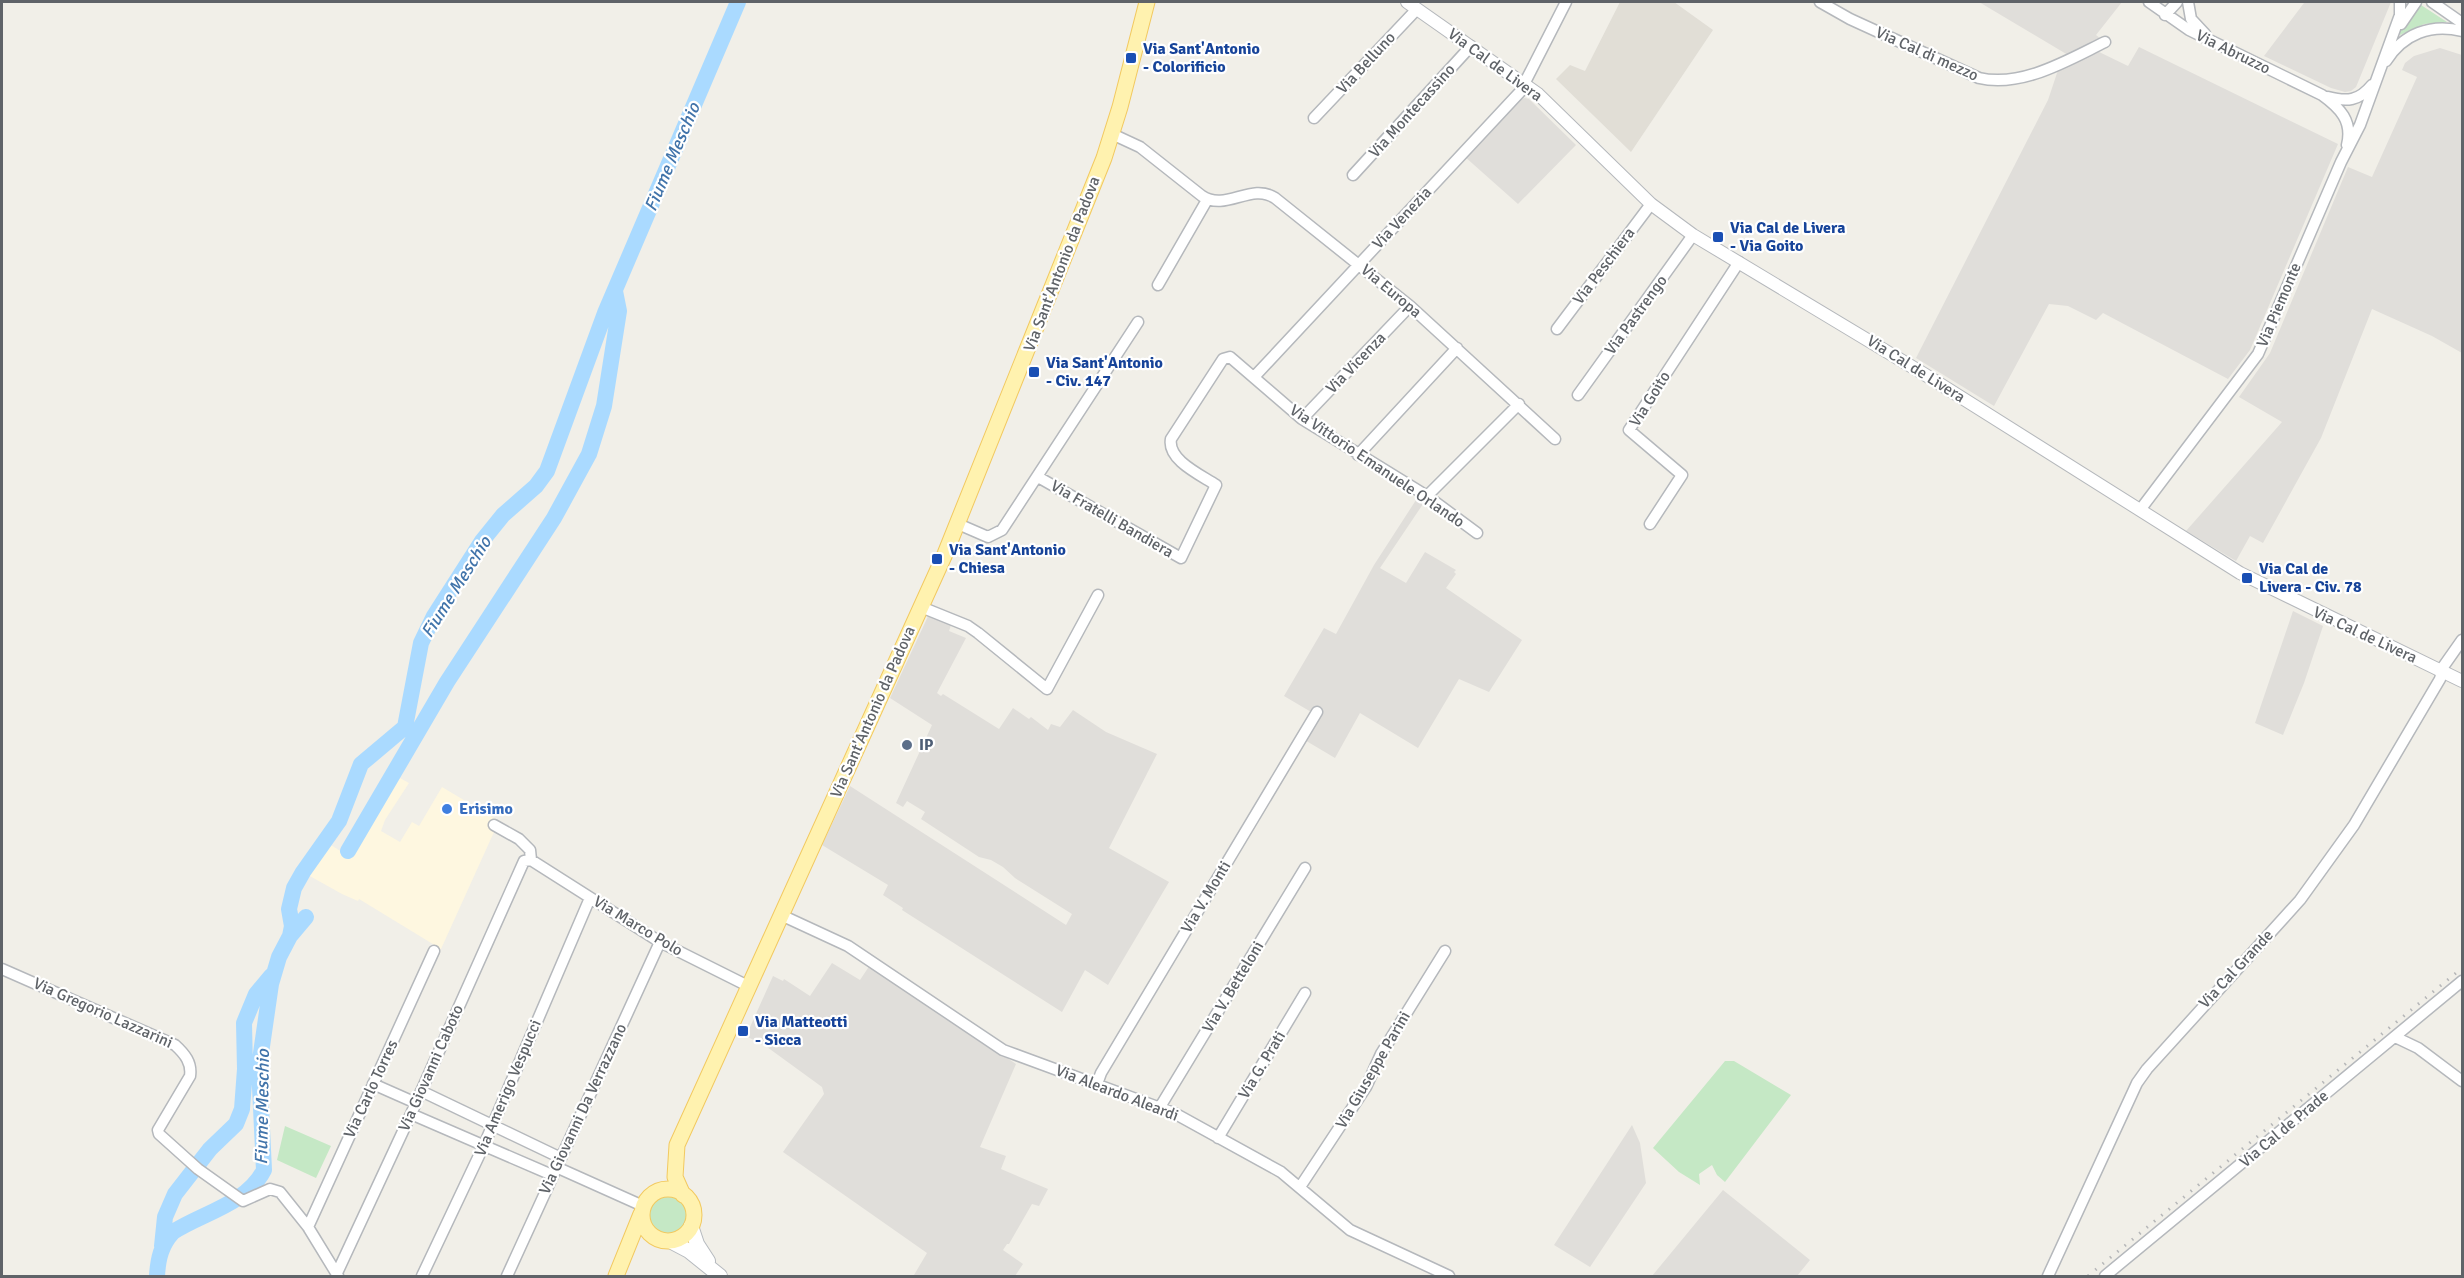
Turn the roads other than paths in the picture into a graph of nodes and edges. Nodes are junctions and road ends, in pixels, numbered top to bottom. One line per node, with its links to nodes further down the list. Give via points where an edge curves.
1 (1148, 2): 22 (main road, Via Sant'Antonio da Padova)
2 (1566, 2): 19 (street, Via Venezia)
3 (1820, 2): 14 (street, Via Cal di mezzo, via 1991,81 2026,76)
4 (2149, 2): 11 (street, Via Abruzzo)
5 (2176, 2): 11 (street)
6 (2187, 2): 16 (street, via 2195,25)
7 (2400, 2): 15 (street, Via Piemonte, via 2400,15)
8 (2415, 2): 15 (street, Via Piemonte)
9 (2432, 2): 12 (street)
10 (1412, 5): 17 (street, Via Cal de Livera); 21 (street, Via Belluno)
11 (2165, 15): 16 (street, Via Abruzzo)
12 (2463, 22)
13 (2463, 31): 18 (street, Via Piemonte, via 2437,28 2413,35 2392,51)
14 (2105, 42)
15 (2389, 42): 18 (street, Via Piemonte)
16 (2218, 44): 20 (street, Via Abruzzo)
17 (1471, 46): 19 (street, Via Cal de Livera); 24 (street, Via Montecassino)
18 (2375, 79): 20 (street, Via Abruzzo, via 2361,95 2348,101); 23 (street, Via Piemonte, via 2360,125)
19 (1524, 84): 26 (street, Via Cal de Livera); 29 (street, Via Venezia)
20 (2322, 95): 23 (street, Via Abruzzo, via 2340,109 2348,124 2348,141)
21 (1314, 118)
22 (1112, 134): 25 (street, via 1140,147); 44 (main road, Via Sant'Antonio da Padova)
23 (2341, 162): 43 (street, Via Piemonte, via 2258,354)
24 (1353, 176)
25 (1207, 200): 29 (street, Via Europa, via 1217,203 1257,192 1269,194); 30 (street)
26 (1650, 204): 27 (street, Via Cal de Livera); 33 (street, Via Peschiera)
27 (1693, 235): 28 (street, Via Cal de Livera); 36 (street, Via Pastrengo)
28 (1739, 262): 43 (street, Via Cal de Livera); 45 (street, Via Goito, via 1629,430 1682,475)
29 (1359, 265): 31 (street, Via Europa); 35 (street, Via Venezia)
30 (1158, 285)
31 (1410, 306): 34 (street, Via Europa); 38 (street, Via Vicenza)
32 (1138, 322): 41 (street, Via Fratelli Bandiera)
33 (1557, 329)
34 (1457, 348): 37 (street, Via Europa); 40 (street)
35 (1254, 377): 38 (street, Via Vittorio Emanuele Orlando); 47 (street, Via Vittorio Emanuele Orlando, via 1236,360 1223,359 1171,439 1174,456 1216,485)
36 (1578, 395)
37 (1519, 404): 39 (street, Via Europa); 42 (street)
38 (1302, 419): 40 (street, Via Vittorio Emanuele Orlando)
39 (1555, 439)
40 (1358, 455): 42 (street, Via Vittorio Emanuele Orlando)
41 (1038, 477): 44 (street, Via Fratelli Bandiera, via 998,534 985,537); 47 (street, Via Fratelli Bandiera, via 1181,558)
42 (1427, 496): 46 (street, Via Vittorio Emanuele Orlando)
43 (2140, 510): 51 (street, Via Cal de Livera, via 2272,591)
44 (958, 524): 49 (main road, Via Sant'Antonio da Padova)
45 (1650, 524)
46 (1477, 533)
47 (1183, 553)
48 (1098, 596): 49 (street, via 1047,689 968,626)
49 (921, 607): 58 (main road, Via Sant'Antonio da Padova)
50 (2463, 640): 51 (street, Via Cal Grande)
51 (2441, 671): 52 (street, Via Cal de Livera); 91 (street, Via Cal Grande, via 2440,679 2354,825 2320,874 2168,1043 2138,1083)
52 (2463, 681)
53 (1317, 712): 69 (street, Via V. Monti)
54 (494, 825): 55 (street, Via Marco Polo, via 530,850)
55 (527, 860): 57 (street, Via Marco Polo); 70 (street, Via Giovanni Caboto)
56 (1305, 868): 72 (street, Via V. Betteloni)
57 (590, 898): 59 (street, Via Marco Polo); 74 (street, Via Amerigo Vespucci)
58 (781, 915): 64 (main road, Via Sant'Antonio da Padova); 69 (street, Via Aleardo Aleardi, via 848,946 1002,1050)
59 (660, 942): 64 (street, Via Marco Polo); 78 (street, Via Giovanni Da Verrazzano)
60 (434, 951): 68 (street, Via Carlo Torres)
61 (1445, 951): 79 (street, Via Giuseppe Parini, via 1382,1054 1366,1088)
62 (2, 969): 84 (street, Via Gregorio Lazzarini, via 175,1045 183,1052 190,1076 159,1134 195,1167 243,1201 270,1189 280,1192)
63 (2463, 981): 66 (street, Via Cal de Prade)
64 (748, 986): 77 (main road, Via Sant'Antonio da Padova)
65 (1305, 993): 75 (street, Via G. Prati)
66 (2395, 1037): 67 (street, via 2418,1047); 92 (street, Via Cal de Prade)
67 (2463, 1080)
68 (373, 1084): 71 (street); 84 (street, Via Carlo Torres)
69 (1097, 1084): 72 (street, Via Aleardo Aleardi)
70 (421, 1091): 71 (street, Via Giovanni Caboto); 74 (street)
71 (416, 1103): 73 (street, Via Giovanni Caboto)
72 (1160, 1107): 75 (street, Via Aleardo Aleardi)
73 (411, 1114): 76 (street); 87 (street, Via Giovanni Caboto)
74 (493, 1125): 76 (street, Via Amerigo Vespucci); 78 (street)
75 (1218, 1138): 79 (street, Via Aleardo Aleardi, via 1281,1172)
76 (484, 1145): 78 (street); 88 (street, Via Amerigo Vespucci)
77 (675, 1148): 80 (main road, Via Sant'Antonio da Padova, via 663,1183); 81 (main road, via 675,1177)
78 (556, 1167): 82 (street); 89 (street, Via Giovanni Da Verrazzano)
79 (1300, 1187): 90 (street, Via Aleardo Aleardi, via 1350,1230)
80 (655, 1192): 81 (main road, via 671,1189); 82 (main road)
81 (683, 1195): 83 (main road, via 691,1203)
82 (642, 1210): 85 (main road, via 646,1230); 86 (main road)
83 (692, 1226): 85 (main road, via 683,1236); 85 (main road, via 697,1244 720,1276 689,1251)
84 (308, 1227): 87 (street)
85 (664, 1240): 86 (main road, via 640,1248)
86 (618, 1271)
87 (338, 1275)
88 (422, 1276)
89 (507, 1276)
90 (1449, 1276)
91 (2048, 1276)
92 (2105, 1276)

